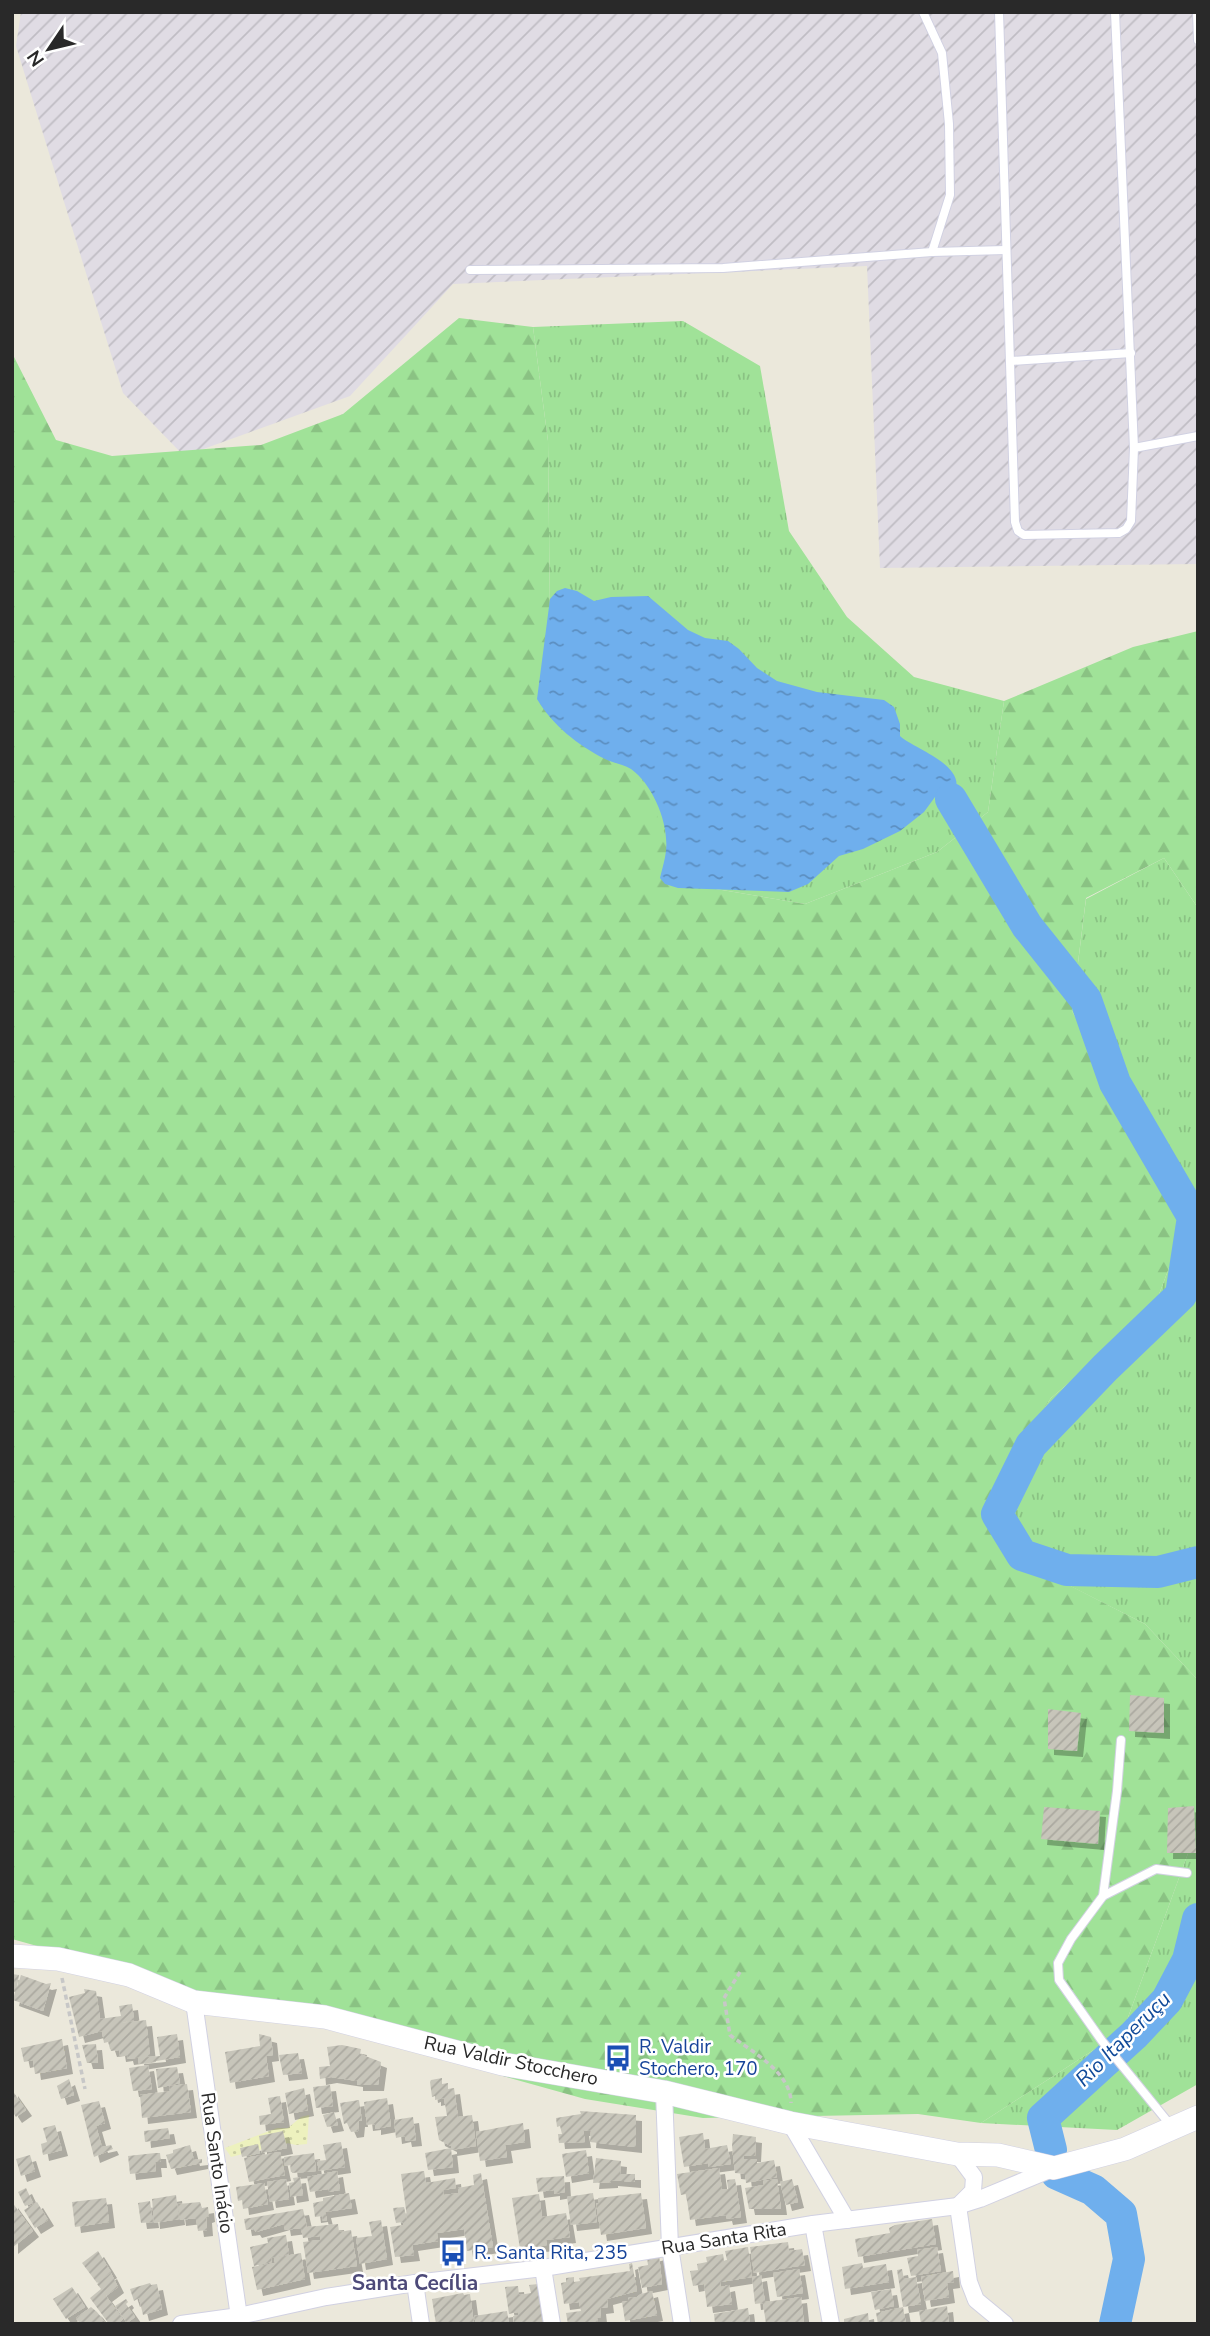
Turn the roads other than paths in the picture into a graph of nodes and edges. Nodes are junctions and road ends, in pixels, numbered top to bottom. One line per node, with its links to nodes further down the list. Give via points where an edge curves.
1 (923, 12): 7 (lane, via 942,52 949,124 950,195)
2 (999, 12): 6 (lane)
3 (1115, 12): 9 (lane)
4 (1197, 12): 5 (lane)
5 (1198, 40)
6 (1005, 250): 7 (lane); 10 (lane)
7 (932, 253): 8 (lane, via 723,268)
8 (470, 270)
9 (1131, 354): 10 (lane); 12 (lane)
10 (1011, 361): 12 (lane, via 1014,522 1018,531 1024,535 1119,533 1126,529 1131,521)
11 (1198, 436): 12 (lane)
12 (1135, 448)
13 (1121, 1740): 15 (lane)
14 (1187, 1873): 15 (lane, via 1156,1869)
15 (1103, 1896): 21 (lane, via 1058,1963 1059,1980)
16 (12, 1956): 17 (main road, Rua Valdir Stocchero, via 58,1959 129,1975)
17 (194, 2002): 18 (main road, Rua Valdir Stocchero, via 326,2017 502,2064); 30 (street, Rua Santo Inácio)
18 (664, 2092): 20 (main road, Rua Valdir Stocchero); 27 (street)
19 (1198, 2117): 21 (main road)
20 (790, 2123): 22 (main road, Rua Valdir Stocchero); 25 (street)
21 (1174, 2129): 23 (main road, via 1125,2149)
22 (957, 2154): 23 (main road, Rua Valdir Stocchero, via 998,2155); 24 (street, via 974,2177 973,2191)
23 (1054, 2168): 24 (street, Rua Santa Rita)
24 (958, 2206): 25 (street, Rua Santa Rita); 36 (street, via 969,2283 976,2300)
25 (847, 2220): 26 (street, Rua Santa Rita)
26 (813, 2224): 27 (street, Rua Santa Rita); 35 (street)
27 (670, 2247): 28 (street, Rua Santa Rita); 34 (street)
28 (543, 2268): 29 (street, Rua Santa Rita); 33 (street)
29 (415, 2283): 30 (street, Rua Santa Rita, via 326,2297); 32 (street)
30 (239, 2320): 31 (street, Rua Santa Rita)
31 (181, 2324)
32 (421, 2324)
33 (552, 2324)
34 (682, 2324)
35 (831, 2324)
36 (1005, 2324)

